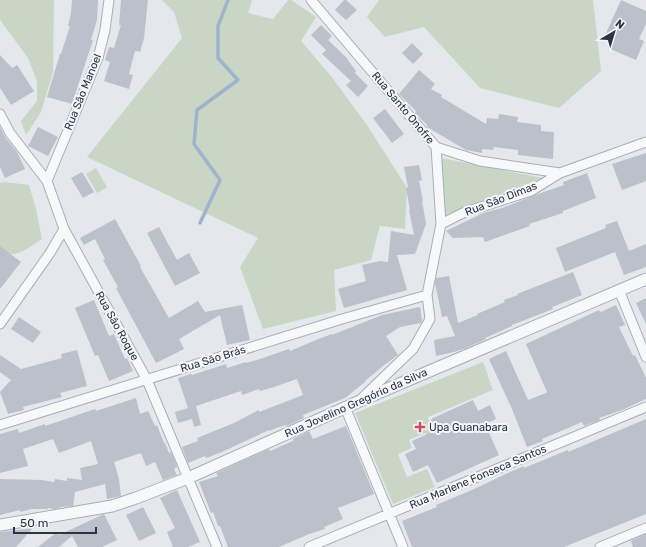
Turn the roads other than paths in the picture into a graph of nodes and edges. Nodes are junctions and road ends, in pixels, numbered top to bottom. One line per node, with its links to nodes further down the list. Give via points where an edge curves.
1 (109, 0): 7 (street, Rua São Manoel, via 98,58)
2 (311, 0): 5 (street, Rua Santo Onofre)
3 (0, 114): 7 (street, Rua São Roque, via 10,132)
4 (646, 142): 6 (street, Rua São Dimas)
5 (436, 148): 6 (street, Rua São Dimas, via 480,161); 8 (street, Rua Santo Onofre)
6 (560, 173): 8 (street, Rua São Dimas, via 531,191 465,212)
7 (47, 181): 9 (street, Rua São Roque)
8 (441, 224): 12 (street, Rua Santo Onofre)
9 (64, 229): 13 (street); 15 (street, Rua São Roque)
10 (646, 279): 11 (street, Rua Jovelino Gregório da Silva)
11 (619, 290): 14 (street); 16 (street, Rua Jovelino Gregório da Silva)
12 (427, 295): 15 (street, Rua São Brás); 16 (street, Rua Santo Onofre, via 430,320 413,349)
13 (0, 324)
14 (646, 357)
15 (146, 380): 19 (street, Rua São Brás); 20 (street, Rua São Roque)
16 (359, 401): 17 (street, Rua Jovelino Gregório da Silva)
17 (344, 407): 20 (street, Rua Jovelino Gregório da Silva); 21 (street)
18 (646, 407): 21 (street, Rua Marlene Fonseca Santos)
19 (0, 425)
20 (188, 478): 22 (street, Rua Jovelino Gregório da Silva, via 112,506); 24 (street, Rua São Roque)
21 (390, 514): 25 (street, Rua Marlene Fonseca Santos); 26 (street)
22 (0, 525)
23 (646, 528): 27 (street)
24 (217, 547)
25 (309, 547)
26 (403, 547)
27 (600, 547)

